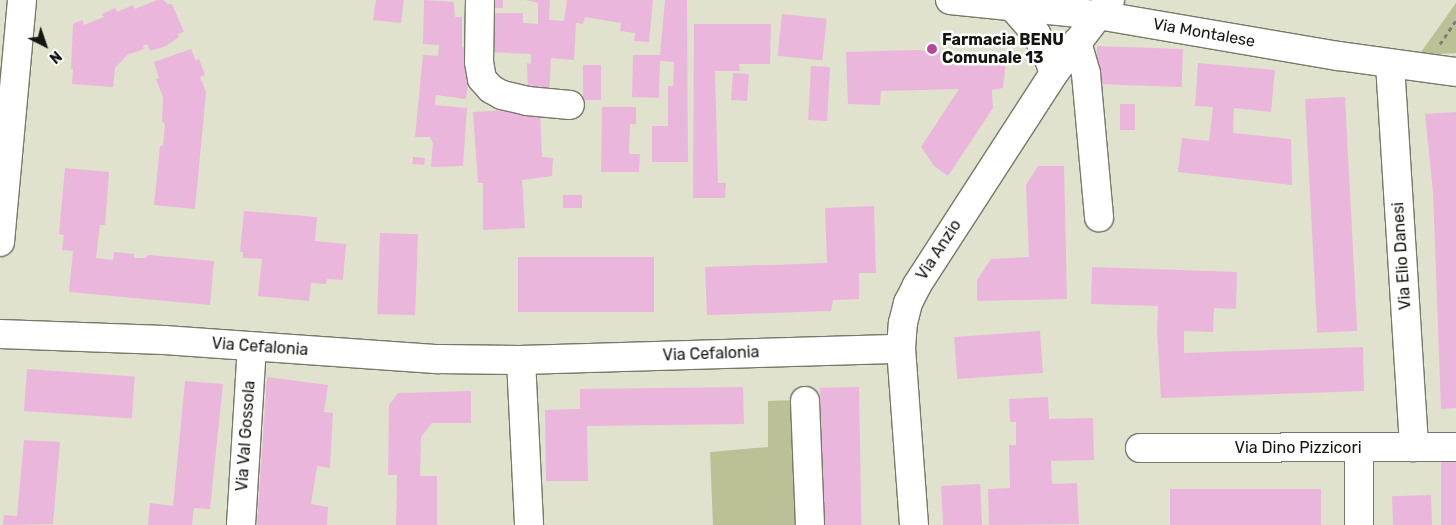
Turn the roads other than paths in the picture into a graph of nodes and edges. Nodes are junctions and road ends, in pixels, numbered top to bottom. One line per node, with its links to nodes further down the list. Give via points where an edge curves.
1 (22, 0): 12 (street)
2 (480, 0): 10 (street, via 479,62 482,79 502,95)
3 (950, 0): 4 (street, Via Montalese)
4 (1012, 6): 5 (street, Via Montalese); 9 (street, via 1036,34)
5 (1104, 7): 6 (street, Via Anzio); 8 (street, Via Montalese)
6 (1077, 42): 9 (street, Via Anzio); 11 (street, via 1086,74)
7 (1449, 63): 8 (street, Via Montalese)
8 (1390, 64): 18 (street, Via Elio Danesi)
9 (1054, 73): 15 (street, Via Anzio, via 917,285 906,310)
10 (570, 105)
11 (1099, 217)
12 (0, 242)
13 (0, 334): 14 (street, Via Cefalonia)
14 (252, 347): 16 (street, Via Cefalonia, via 438,359); 22 (street, Via Val Gossola)
15 (902, 349): 16 (street, Via Cefalonia); 25 (street, Via Anzio)
16 (521, 360): 23 (street)
17 (805, 401): 24 (street)
18 (1414, 446): 19 (street, Via Dino Pizzicori); 21 (street, Via Dino Pizzicori)
19 (1456, 447)
20 (1140, 448): 21 (street, Via Dino Pizzicori)
21 (1359, 448): 26 (street)
22 (241, 525)
23 (529, 525)
24 (810, 525)
25 (914, 525)
26 (1359, 525)

